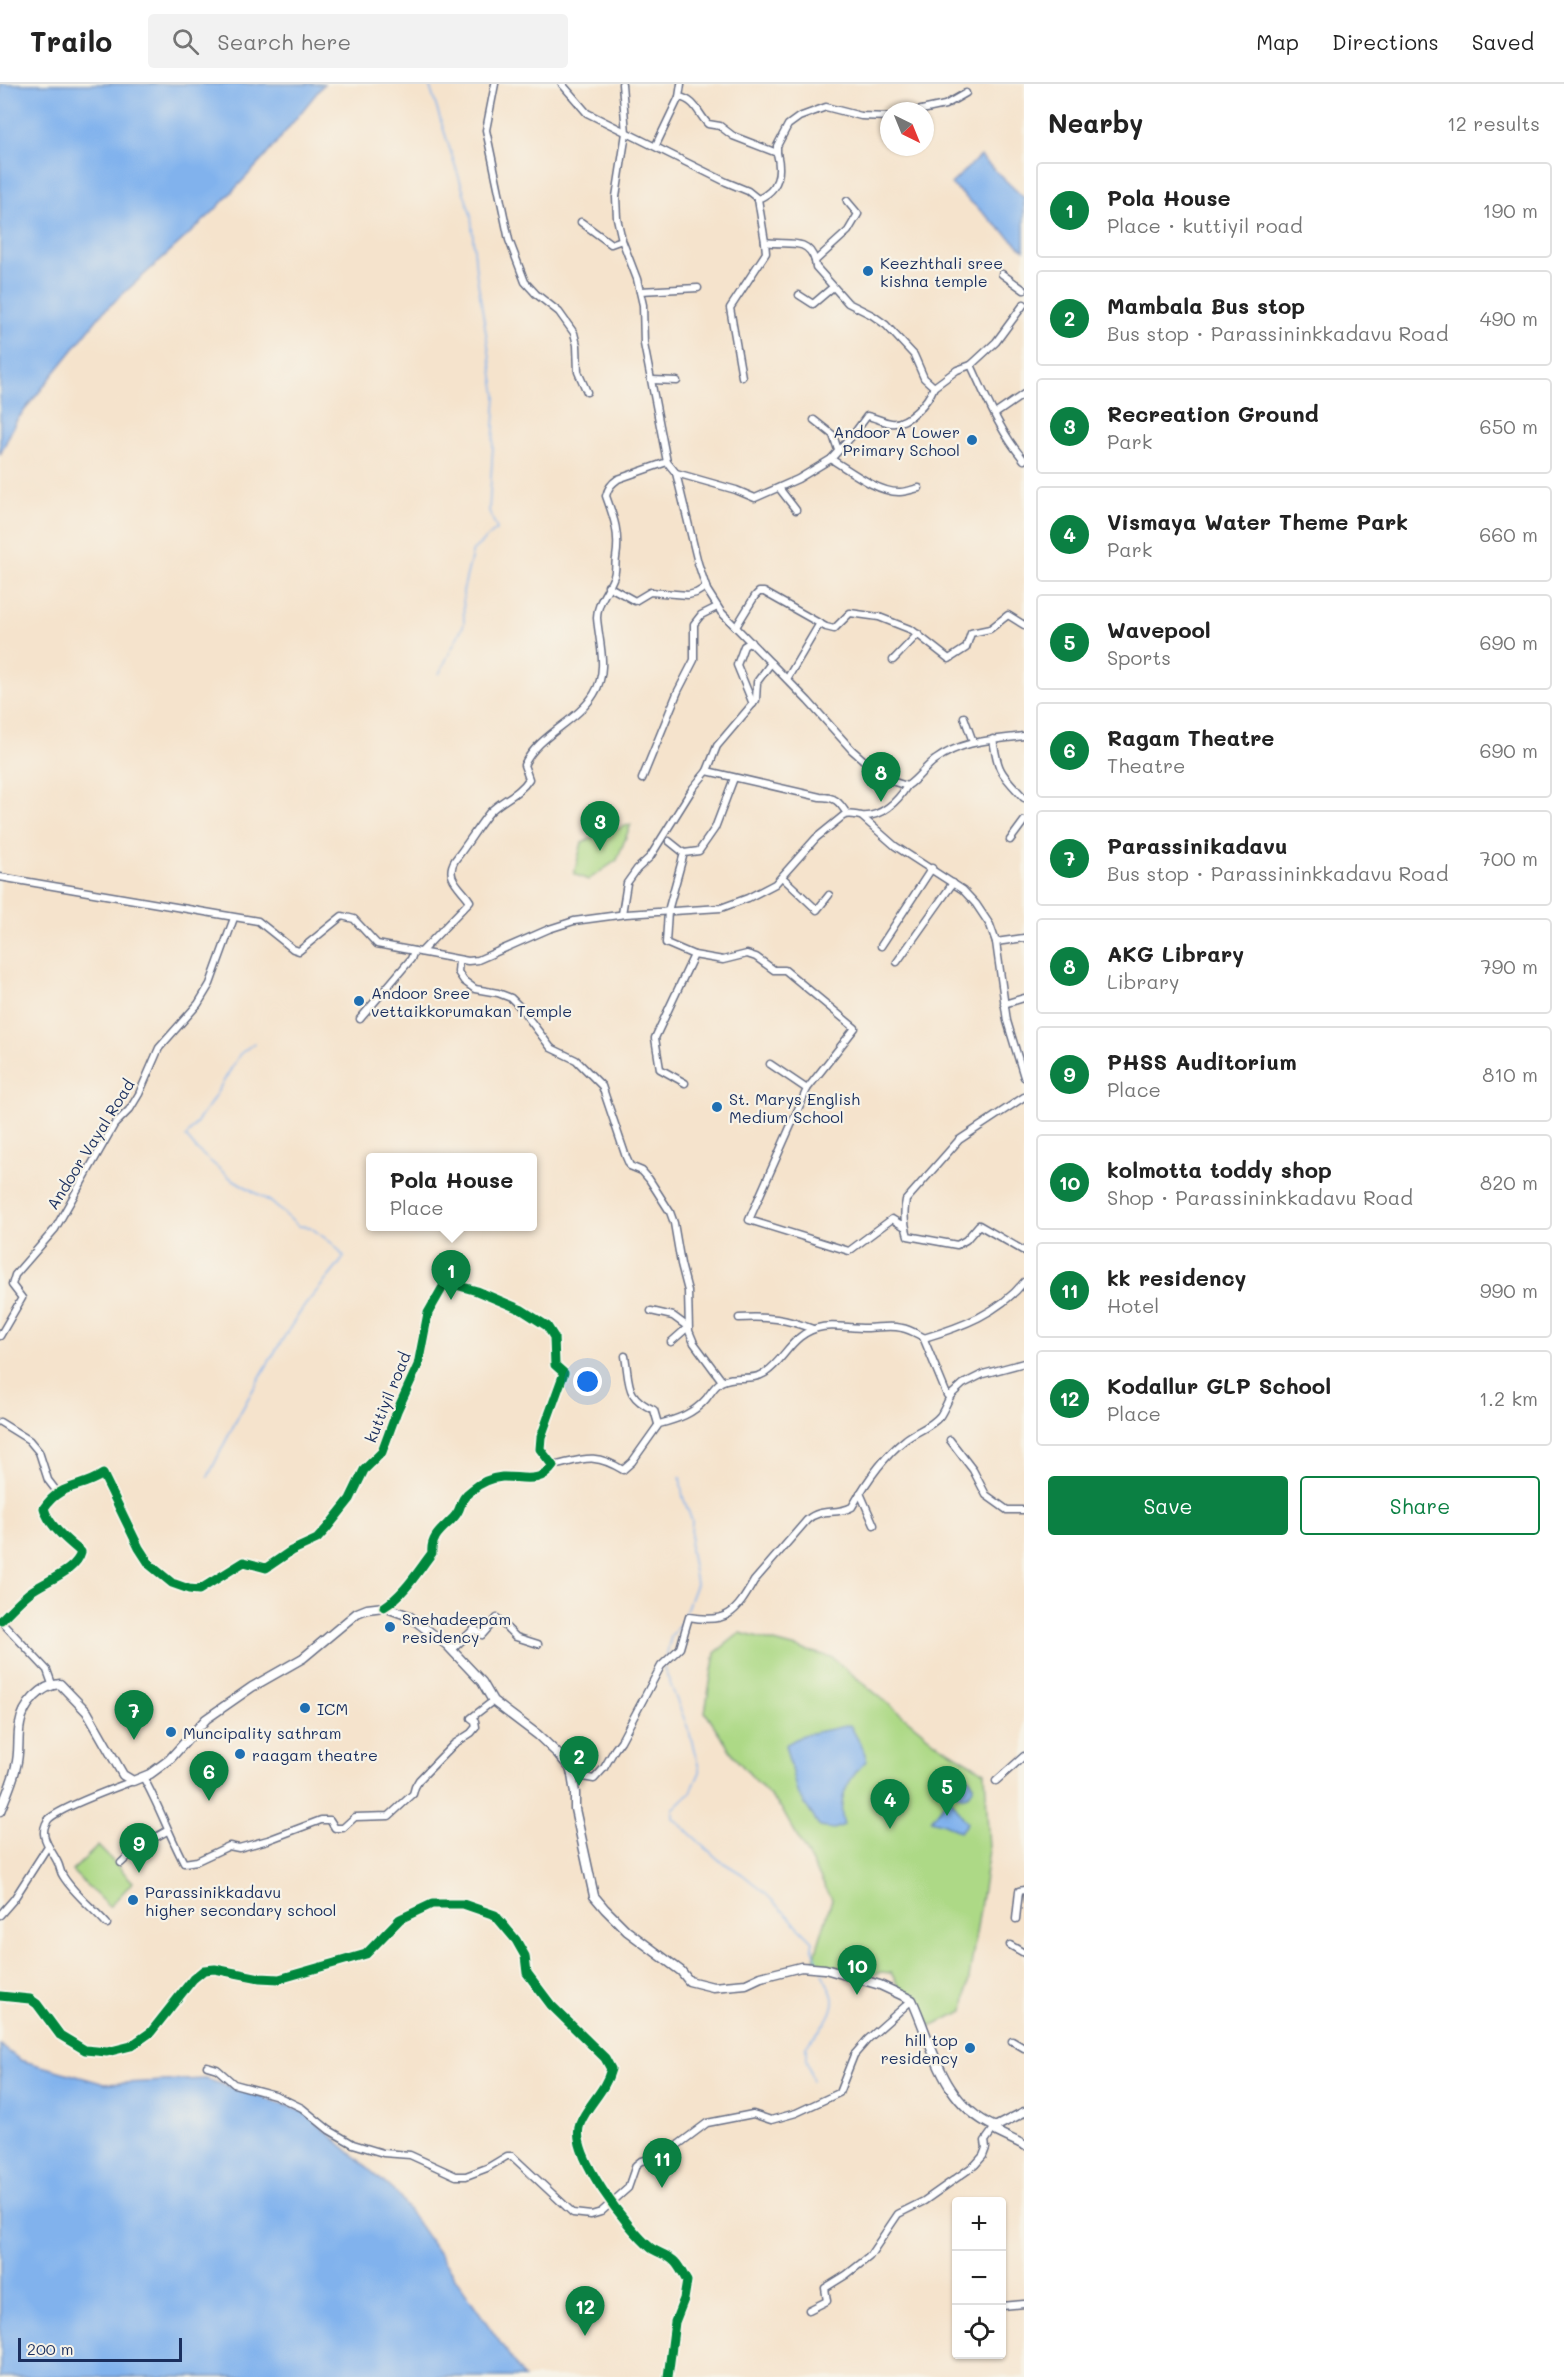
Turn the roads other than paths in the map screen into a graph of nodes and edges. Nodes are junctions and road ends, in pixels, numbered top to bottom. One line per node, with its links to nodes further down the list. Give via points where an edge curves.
1 (495, 84): 30 (street, via 486,130 509,240 525,282 559,312 574,333 578,372)
2 (562, 84): 9 (street, via 587,113)
3 (622, 84): 9 (street)
4 (681, 84): 6 (street)
5 (966, 93): 7 (street)
6 (679, 97): 10 (street); 11 (street, via 693,104 708,124)
7 (934, 107)
8 (880, 117): 11 (street, via 826,107 788,125)
9 (626, 133): 10 (street); 15 (street, via 616,197)
10 (656, 146): 12 (street)
11 (777, 153): 12 (street, via 779,179)
12 (758, 199): 16 (street)
13 (847, 201): 17 (street, via 858,214 848,231)
14 (581, 222): 15 (street, via 611,244)
15 (622, 240): 22 (street)
16 (765, 242): 17 (street, via 808,246); 26 (street, via 766,253 730,308)
17 (815, 261): 19 (street)
18 (1002, 274): 21 (street)
19 (833, 287): 23 (street, via 813,304); 29 (street, via 848,303 886,326 914,355 924,378)
20 (698, 288): 22 (street)
21 (1024, 290)
22 (640, 291): 27 (street, via 642,332)
23 (799, 295)
24 (1024, 304): 25 (street, via 996,342)
25 (971, 365): 29 (street); 32 (street)
26 (742, 377)
27 (651, 380): 28 (street); 37 (street)
28 (677, 381)
29 (934, 387): 34 (street, via 918,410 901,422 867,416)
30 (587, 392)
31 (1024, 394): 32 (street)
32 (995, 414): 36 (street)
33 (814, 420): 34 (street, via 833,435)
34 (838, 450): 35 (street)
35 (831, 459): 39 (street); 40 (street, via 891,491)
36 (1024, 460)
37 (667, 462): 38 (street); 42 (street, via 618,479 608,488 606,496 619,538 614,576)
38 (676, 473): 39 (street, via 755,498); 43 (street)
39 (778, 488): 41 (street)
40 (919, 488)
41 (796, 510)
42 (608, 586): 43 (street, via 634,601 650,592 688,595); 80 (street, via 597,616 602,649 601,675 594,694 528,758 524,765 529,779 520,791 489,814 455,860 450,873 470,901)
43 (706, 587): 44 (street)
44 (717, 607): 47 (street); 60 (street, via 694,624 694,660)
45 (820, 623): 47 (street, via 759,592); 48 (street, via 834,630 846,615 879,616); 52 (street)
46 (1024, 625): 48 (street, via 1005,616 990,629 971,633 966,648 950,659)
47 (736, 627): 49 (street)
48 (918, 634): 50 (street)
49 (751, 642): 51 (street); 53 (street, via 744,646 737,665)
50 (893, 660)
51 (771, 663): 52 (street); 53 (street, via 757,682)
52 (787, 679): 61 (street, via 852,750 885,778)
53 (753, 704): 58 (street, via 717,746)
54 (964, 717): 57 (street)
55 (1024, 736): 56 (street)
56 (993, 739): 57 (street); 62 (street, via 1001,773)
57 (973, 742): 61 (street, via 951,749 933,761)
58 (707, 771): 59 (street); 75 (street, via 650,857 627,883)
59 (734, 778): 63 (street, via 833,798); 68 (street, via 715,828 699,851)
60 (642, 779)
61 (908, 786): 64 (street, via 884,810)
62 (1024, 798)
63 (847, 814): 64 (street); 71 (street, via 816,838)
64 (861, 816): 69 (street, via 896,846)
65 (1024, 821): 66 (street)
66 (1010, 840)
67 (669, 841): 68 (street)
68 (684, 853): 74 (street)
69 (932, 868): 72 (street); 79 (street)
70 (0, 877): 76 (street)
71 (782, 877): 73 (street, via 817,910); 74 (street, via 763,891 721,908)
72 (953, 883): 78 (street, via 976,904); 83 (street)
73 (829, 895)
74 (668, 911): 75 (street); 81 (street, via 666,943)
75 (622, 914): 82 (street, via 574,921 478,960)
76 (234, 918): 80 (street, via 258,921 299,951 338,918 347,916 377,944); 99 (street, Andoor Vayal Road, via 210,984 198,1004 159,1048 139,1094 114,1125 55,1229 15,1275 12,1285 22,1298)
77 (1024, 938): 78 (street)
78 (996, 942): 85 (street)
79 (881, 946)
80 (418, 952): 82 (street); 86 (street)
81 (694, 955): 89 (street, via 654,1038 660,1069); 90 (street, via 723,960 747,954 756,957 774,970 784,970 855,1028)
82 (459, 960): 97 (street, via 458,972 464,981 475,989 511,999 552,1048 576,1060 602,1086 630,1166 649,1179 674,1222 688,1291)
83 (897, 962)
84 (1024, 999): 85 (street)
85 (1004, 1004): 88 (street)
86 (360, 1019)
87 (770, 1064): 90 (street)
88 (1024, 1077)
89 (685, 1083)
90 (807, 1089): 92 (street, via 748,1220 849,1251 892,1219)
91 (1024, 1097): 92 (street, via 959,1140 906,1200)
92 (906, 1227): 93 (street, via 909,1236 957,1245 979,1226)
93 (1024, 1251)
94 (1024, 1282): 100 (street, via 987,1315)
95 (651, 1311): 97 (street, via 673,1316)
96 (739, 1318): 98 (street, via 787,1319)
97 (688, 1327): 101 (street); 104 (street, via 694,1343)
98 (813, 1329): 100 (street, via 831,1325 904,1328); 104 (street, via 763,1375)
99 (0, 1336)
100 (924, 1338): 105 (street, via 947,1395)
101 (671, 1342)
102 (625, 1356): 107 (street, via 633,1396 654,1410)
103 (1024, 1363): 105 (street, via 983,1374)
104 (723, 1381): 107 (street, via 696,1410)
105 (951, 1395): 110 (street, via 940,1416 895,1449)
106 (0, 1422): 111 (street, via 29,1440 39,1452 48,1480)
107 (658, 1424): 109 (street, via 623,1470 602,1458)
108 (950, 1440): 112 (street, via 986,1495 1007,1510)
109 (553, 1466): 111 (street, kuttiyil road, via 540,1449 564,1373 555,1365 554,1337 547,1326 522,1310 449,1283 436,1296 428,1313 418,1365 382,1452 364,1470 350,1498 317,1539 266,1568 244,1562 200,1590 172,1583 150,1565 139,1548 103,1474); 114 (street, via 533,1479 501,1477 471,1490 460,1501 457,1515 438,1533 431,1545 432,1553 418,1572)
110 (860, 1492): 113 (street); 121 (street, via 852,1507 845,1511 815,1513 807,1520 729,1614 709,1621 689,1617 680,1648 660,1666 604,1768 594,1779)
111 (58, 1493): 115 (street, via 44,1508 45,1512 81,1552 80,1557 29,1593)
112 (1024, 1509)
113 (874, 1525)
114 (384, 1607): 117 (main road, via 409,1616); 122 (main road, via 357,1613 303,1658 217,1711 169,1760)
115 (0, 1620): 118 (street, via 47,1670)
116 (538, 1644): 117 (street, via 516,1637 497,1618 482,1635 474,1629 454,1648)
117 (447, 1645): 119 (main road, via 482,1682)
118 (52, 1684): 123 (main road, via 60,1684 87,1712 123,1775); 125 (main road, via 41,1690 20,1722 16,1766)
119 (493, 1701): 121 (main road, via 538,1735 570,1768); 126 (street, via 471,1718 476,1727 471,1733 454,1744 419,1780 413,1794 389,1816 355,1817 335,1828 330,1820 321,1820 268,1840 239,1848 229,1846 198,1861 184,1863)
120 (1024, 1756): 124 (street)
121 (572, 1775): 136 (main road, via 575,1809 594,1896 627,1931 681,1971 689,1982 713,1987 746,1984 801,1967 825,1969)
122 (142, 1777): 123 (main road); 126 (street)
123 (133, 1781): 127 (street, via 49,1819 44,1830)
124 (996, 1781)
125 (0, 1810)
126 (167, 1831): 128 (street, via 138,1847)
127 (48, 1846): 130 (street); 132 (street, via 69,1884)
128 (121, 1863)
129 (1024, 1890): 131 (street, via 1019,1891)
130 (0, 1915)
131 (1016, 1919)
132 (107, 1924)
133 (1010, 1945): 134 (street)
134 (1024, 1953)
135 (0, 1996): 143 (street, via 30,1999 60,2035 85,2050 107,2052 131,2046 151,2032 204,1970 216,1968 279,1979 366,1954 400,1919 432,1904 463,1904 495,1915 516,1940 525,1956 527,1973 551,2005 605,2058 611,2069 579,2126 579,2143)
136 (912, 2000): 141 (main road, via 941,2075 970,2112); 143 (street, via 854,2055 839,2093 771,2120 753,2114 707,2123 663,2156 636,2165 628,2188)
137 (1012, 2041): 138 (street)
138 (1024, 2048)
139 (207, 2066): 143 (street, via 217,2069 234,2084 275,2095 302,2108 329,2130 360,2146 410,2155 456,2176 466,2176 512,2156 573,2213 591,2215)
140 (1024, 2112): 141 (main road)
141 (995, 2127): 142 (main road, via 997,2132); 146 (street, via 975,2165 898,2214 869,2257 825,2288 827,2301)
142 (1024, 2145)
143 (613, 2203): 147 (street, via 651,2247 675,2261 687,2281 675,2322)
144 (1024, 2304): 145 (street)
145 (1006, 2306)
146 (808, 2310)
147 (668, 2377)

